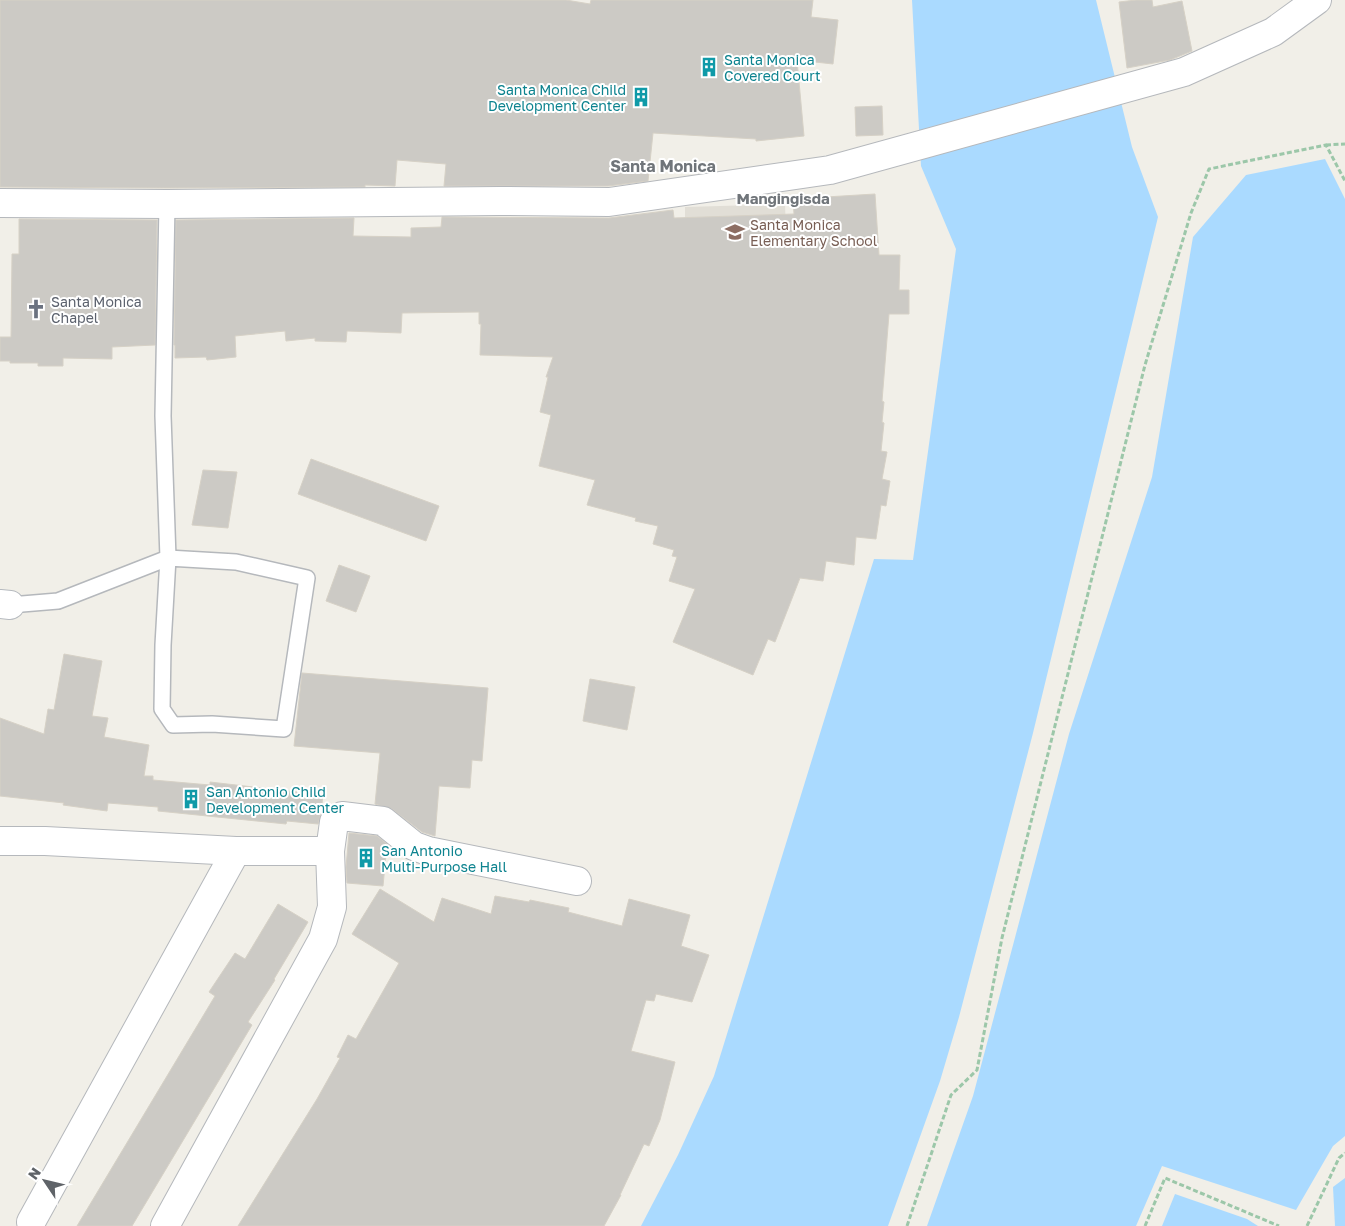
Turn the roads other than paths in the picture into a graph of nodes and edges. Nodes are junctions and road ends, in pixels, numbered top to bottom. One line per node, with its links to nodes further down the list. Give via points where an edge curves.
1 (1317, 0): 3 (street, via 1273,32 1184,72 830,170 608,202)
2 (0, 203): 3 (street)
3 (167, 204): 4 (lane, via 163,416)
4 (168, 558): 4 (lane, via 236,562 307,578 284,729 172,725 162,709); 5 (lane, via 58,601)
5 (5, 604)
6 (0, 841): 7 (street, via 45,840)
7 (236, 851): 8 (street); 10 (street)
8 (330, 851): 9 (street, via 334,822 342,816 367,818 383,821 414,846 428,851); 11 (street, via 332,907 323,939)
9 (577, 881)
10 (30, 1222)
11 (165, 1226)

